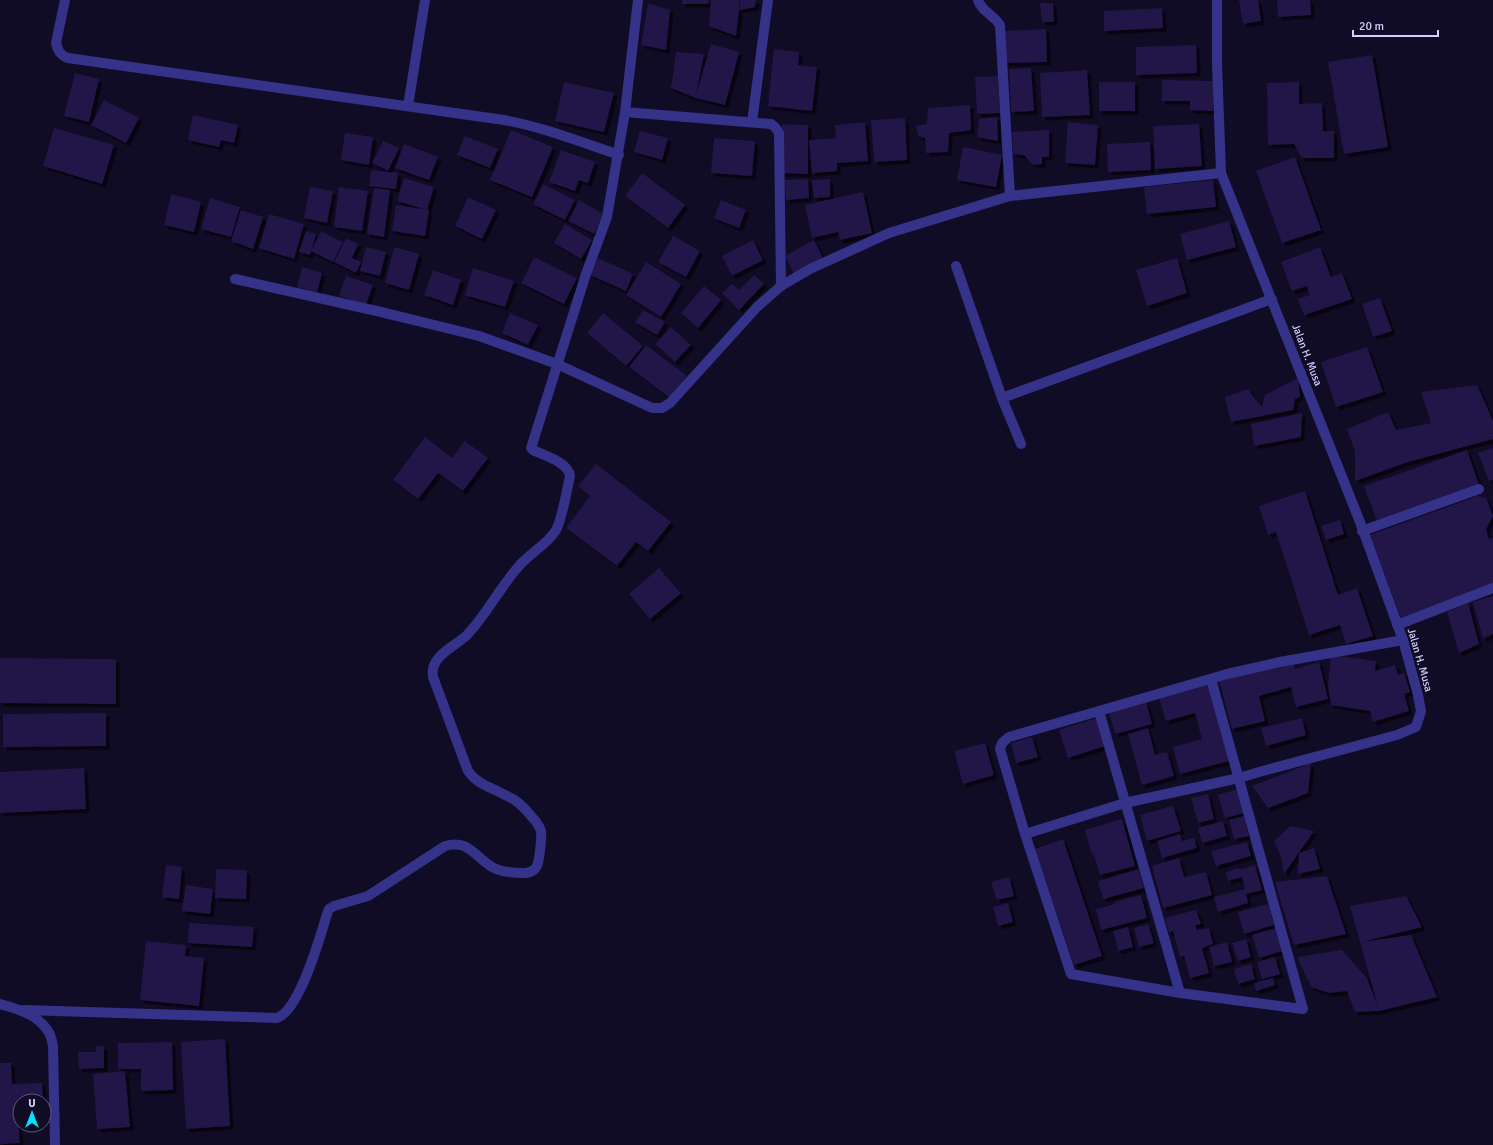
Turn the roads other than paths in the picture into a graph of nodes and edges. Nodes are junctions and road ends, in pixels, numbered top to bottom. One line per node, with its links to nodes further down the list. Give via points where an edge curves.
1 (66, 0): 7 (street, via 56,43 62,56 68,58)
2 (425, 0): 7 (street)
3 (638, 0): 8 (street)
4 (768, 0): 9 (street)
5 (978, 0): 12 (street, via 984,10 1000,24)
6 (1217, 0): 11 (street, Jalan H. Musa)
7 (408, 106): 10 (street, via 522,123)
8 (625, 112): 9 (street); 10 (street)
9 (752, 122): 15 (street, via 771,124 778,133)
10 (618, 155): 17 (street, via 607,218)
11 (1221, 173): 12 (street); 16 (street, Jalan H. Musa)
12 (1010, 196): 15 (street, via 889,233)
13 (956, 266): 18 (street)
14 (235, 279): 17 (street, via 479,336)
15 (781, 286): 17 (street, via 756,307 670,403 662,408 652,408)
16 (1272, 299): 18 (street); 21 (street, Jalan H. Musa)
17 (557, 364): 32 (street, via 533,450 564,465 569,472 558,527 519,564 470,632 438,658 432,671 468,771 480,784 513,798 537,823 541,838 538,866 533,871 524,873 496,869 464,846 452,844 368,896 339,903 329,909 306,978 287,1011 277,1018)
18 (1002, 398): 19 (street)
19 (1021, 444)
20 (1480, 489): 21 (street)
21 (1362, 531): 23 (street, Jalan H. Musa)
22 (1493, 588): 23 (street)
23 (1397, 625): 24 (street, Jalan H. Musa)
24 (1403, 640): 25 (street, via 1280,662); 27 (street, Jalan H. Musa, via 1418,695 1420,711 1416,727 1397,735)
25 (1211, 679): 26 (street); 27 (street)
26 (1099, 711): 28 (street); 29 (street, via 1009,737 1002,742 1000,749 1003,762)
27 (1239, 778): 28 (street); 30 (street, via 1303,1009)
28 (1125, 803): 29 (street); 30 (street)
29 (1025, 834): 30 (street, via 1071,974)
30 (1180, 993)
31 (0, 1004): 32 (street)
32 (24, 1010): 33 (street, via 49,1032 53,1046)
33 (55, 1145)

